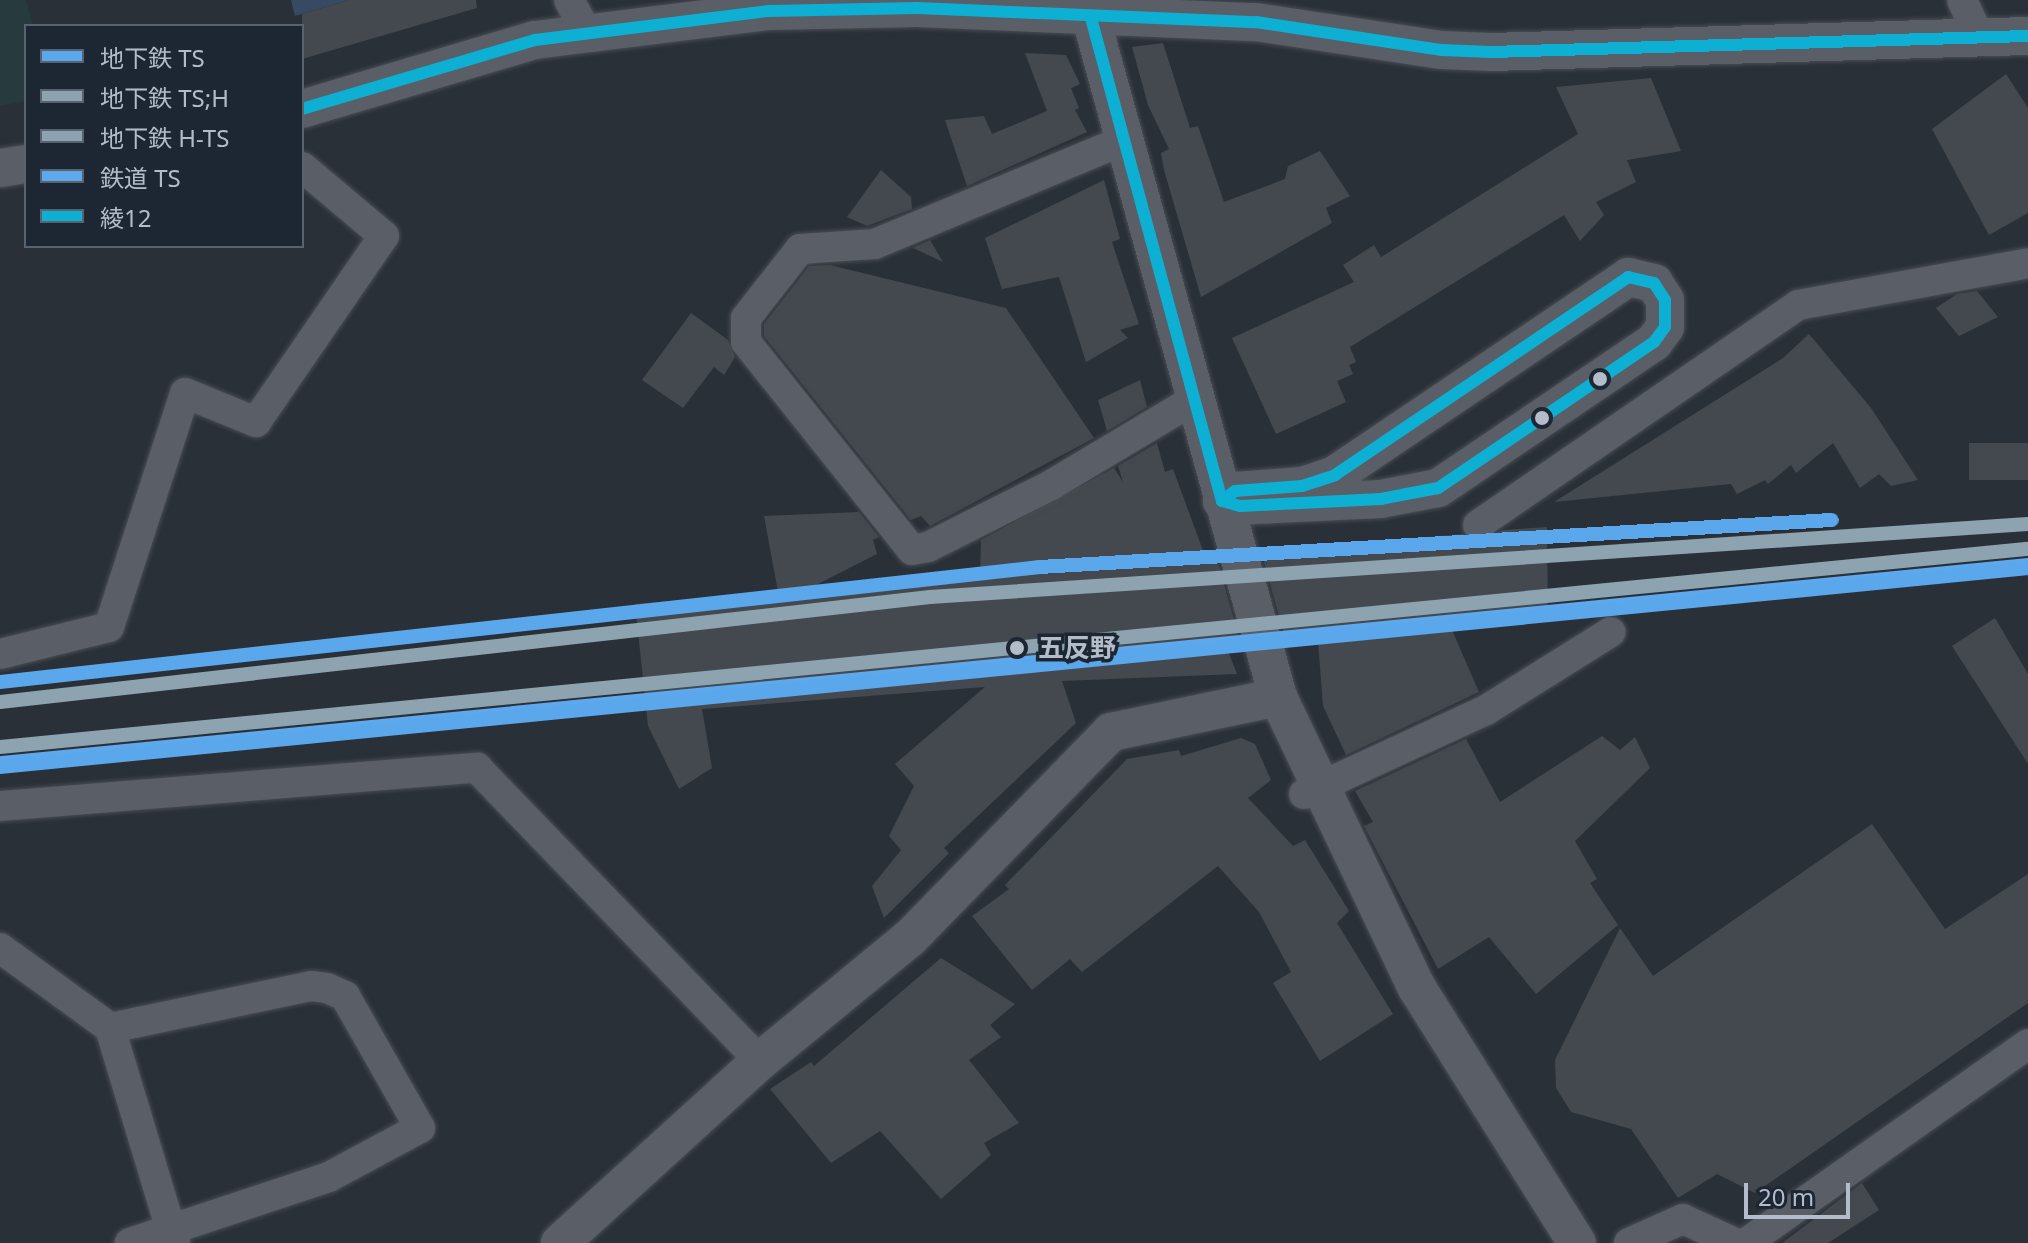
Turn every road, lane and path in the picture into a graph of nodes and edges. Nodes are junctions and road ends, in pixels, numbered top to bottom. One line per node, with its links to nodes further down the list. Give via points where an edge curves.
1 (1962, 0): 6 (street)
2 (768, 5): 3 (street); 4 (street)
3 (1088, 9): 6 (street, via 1256,22 1442,50 1491,52); 8 (street)
4 (578, 16): 7 (street, via 489,51)
5 (2028, 36): 6 (street)
6 (1979, 37)
7 (304, 108)
8 (1127, 139): 13 (street); 13 (street, via 875,244 800,249 746,318 746,342 912,550 928,547 1053,484)
9 (24, 164): 10 (street)
10 (0, 168)
11 (304, 169): 17 (street, via 384,236 256,422 185,393 109,627)
12 (2028, 263): 15 (street, via 1798,305)
13 (1195, 399): 14 (street)
14 (1222, 501): 14 (street, via 1235,491 1302,486 1335,475 1628,277 1654,283 1665,300 1665,327 1654,342 1438,488 1381,499 1240,506); 18 (street)
15 (1478, 525)
16 (1611, 632): 19 (street, via 1486,710)
17 (0, 654)
18 (1278, 697): 19 (street); 24 (street, via 1111,732 910,938)
19 (1312, 789): 28 (street, via 1417,988)
20 (0, 806): 24 (street, via 477,768)
21 (0, 948): 22 (street)
22 (110, 1028): 25 (street); 25 (street, via 311,986 327,988 345,996 420,1128 329,1177)
23 (2028, 1044): 31 (street)
24 (760, 1061): 27 (street)
25 (173, 1237): 26 (street)
26 (130, 1243)
27 (560, 1243)
28 (1577, 1243)
29 (1629, 1243): 30 (street, via 1683,1219)
30 (1735, 1243)
31 (1746, 1243)

